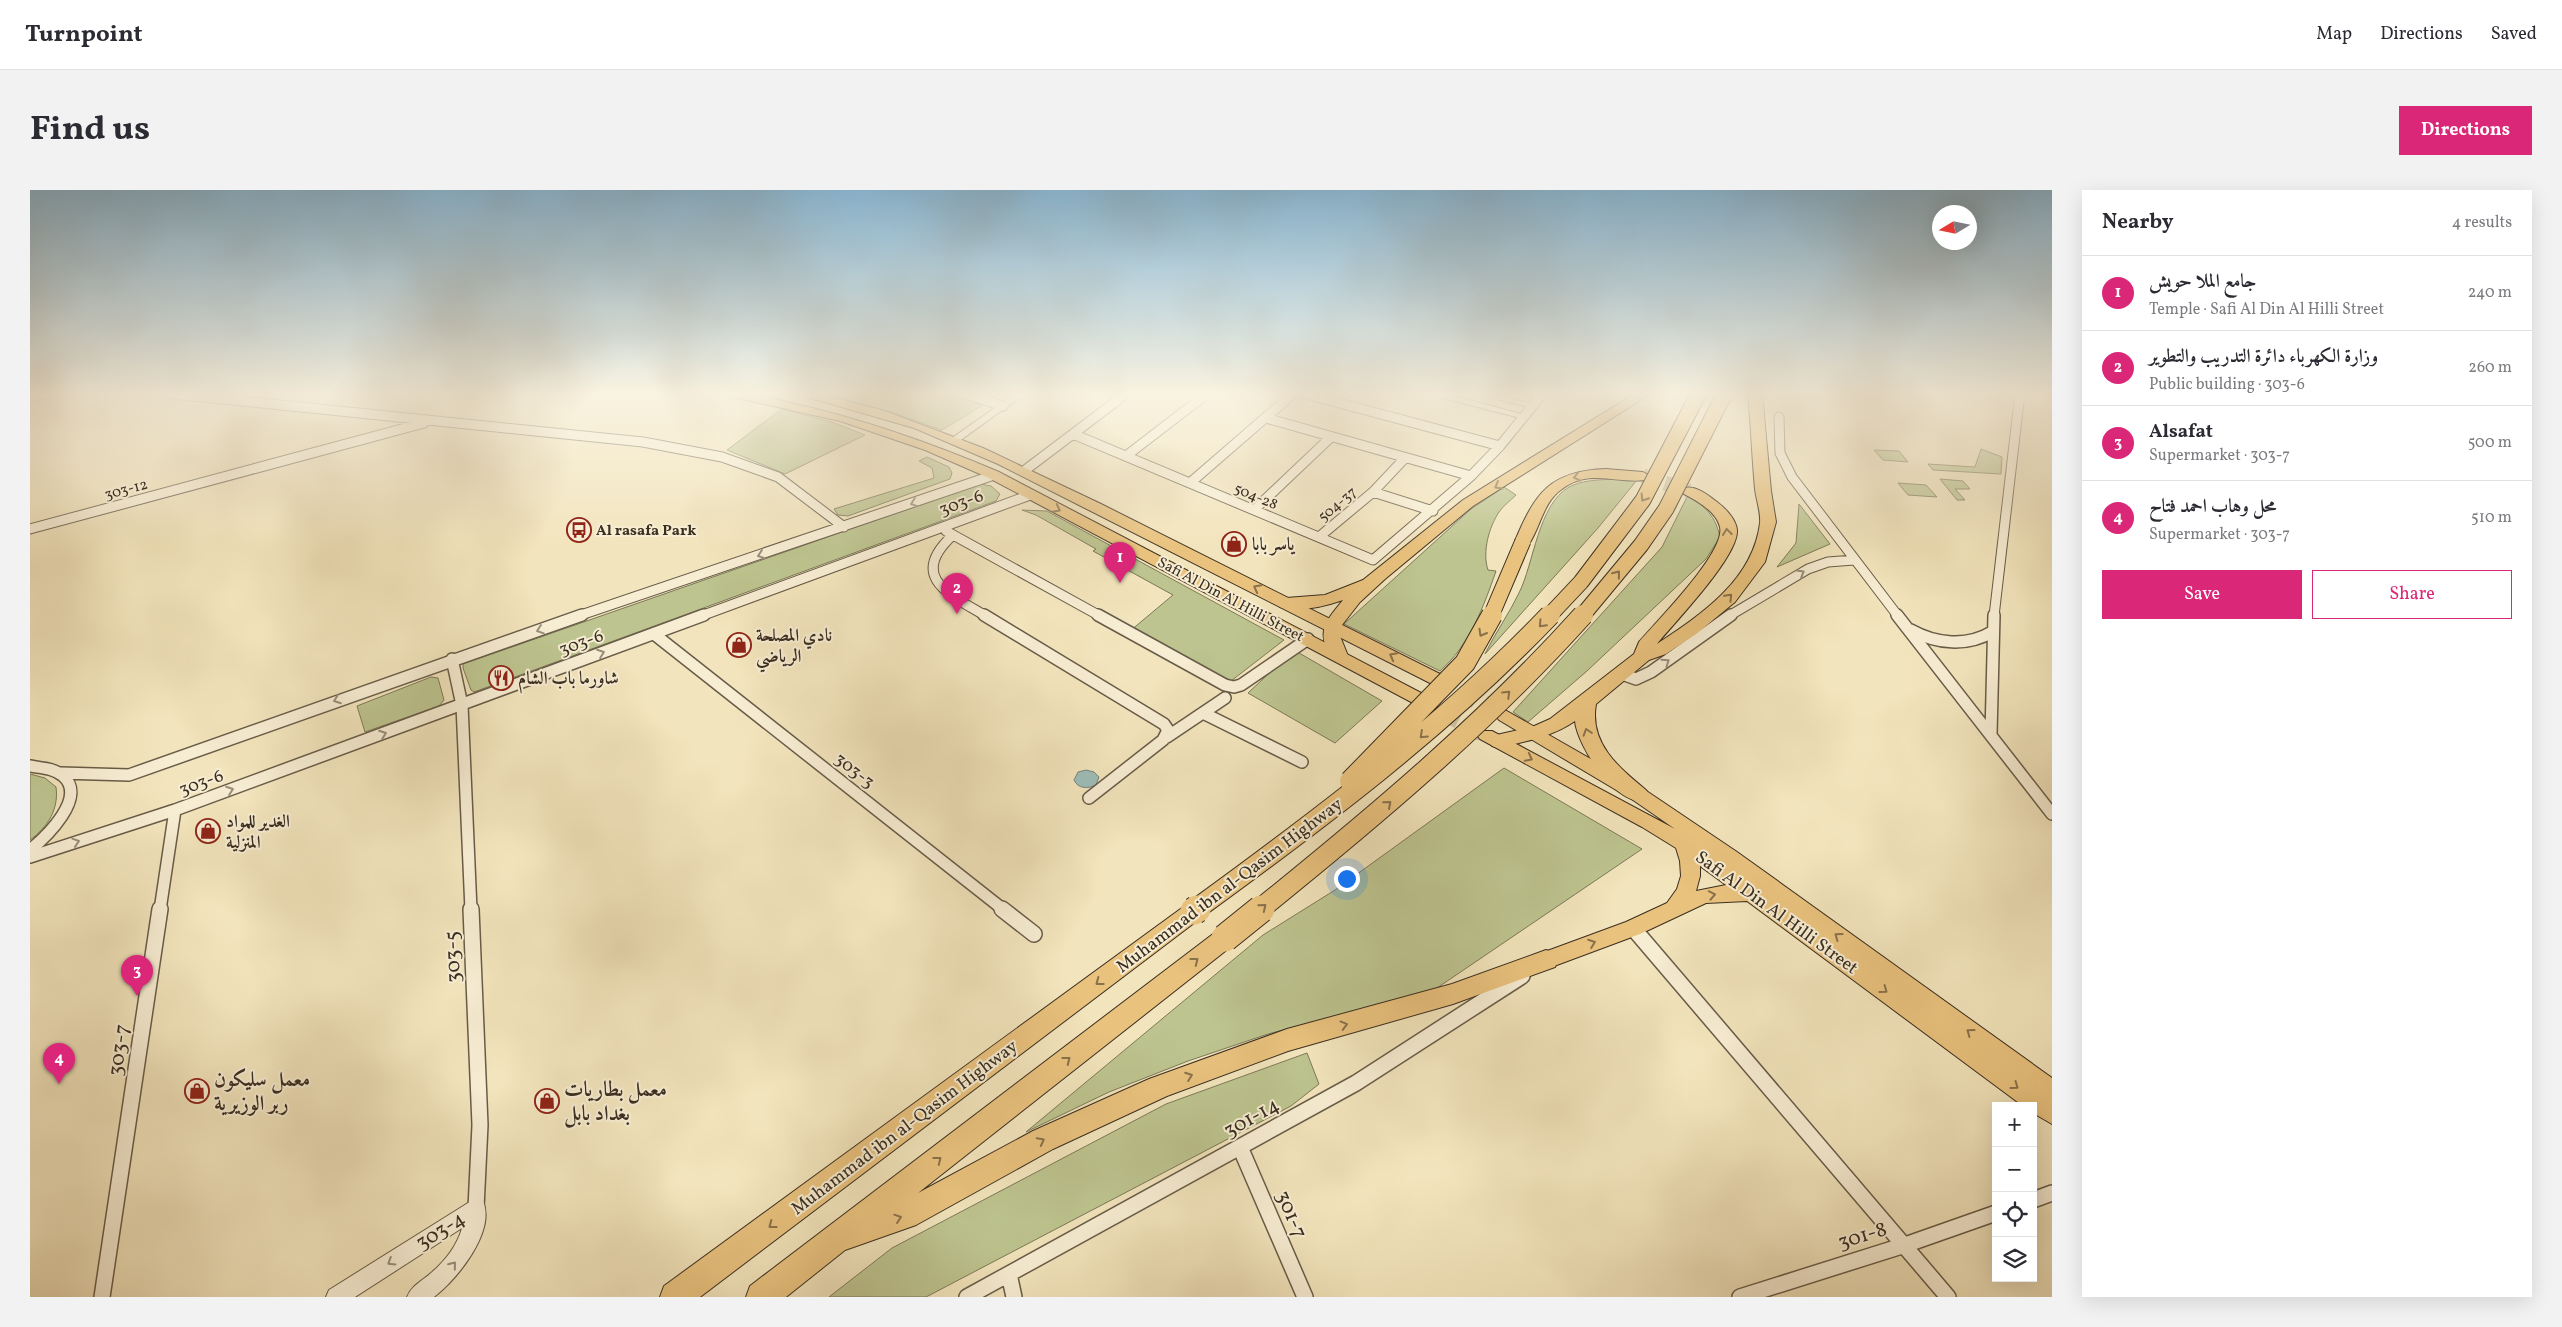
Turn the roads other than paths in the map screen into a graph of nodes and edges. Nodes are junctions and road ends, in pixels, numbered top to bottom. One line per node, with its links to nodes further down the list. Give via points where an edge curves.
1 (345, 445): 33 (street, 303-12)
2 (657, 445): 31 (street, via 722,457 778,477)
3 (922, 445): 22 (main road, Safi Al Din Al Hilli Street)
4 (965, 445): 21 (main road, Safi Al Din Al Hilli Street)
5 (1059, 445): 21 (street)
6 (1099, 445): 19 (street, 504-28)
7 (1141, 445): 19 (street)
8 (1235, 445): 25 (street)
9 (1323, 445): 29 (street)
10 (1358, 445): 20 (street)
11 (1495, 445): 18 (street)
12 (1564, 445): 38 (highway, one-way to 38, via 1468,503)
13 (1673, 445): 68 (highway, Muhammad ibn al-Qasim Highway, one-way to 68, bridge, via 1643,500 1581,582 1528,638 1407,750)
14 (1701, 445): 84 (highway, Muhammad ibn al-Qasim Highway, one-way to 14, bridge, via 1225,938 1436,763 1551,652 1642,544)
15 (1760, 445): 47 (highway, one-way to 15, via 1660,650 1690,630 1729,598 1757,562 1768,522)
16 (1780, 445): 36 (street, via 1783,462)
17 (2014, 445): 43 (street)
18 (1500, 446): 23 (street)
19 (1126, 456): 25 (street, 504-28)
20 (1405, 458): 23 (street); 27 (street, 504-37)
21 (1024, 471): 37 (main road, Safi Al Din Al Hilli Street)
22 (994, 476): 28 (main road, Safi Al Din Al Hilli Street); 31 (street, 303-6, one-way to 31)
23 (1471, 476): 30 (street)
24 (1643, 476): 68 (highway, one-way to 68, bridge, via 1597,474 1573,478 1549,492 1522,540 1498,604 1464,663)
25 (1190, 483): 29 (street, 504-28)
26 (1689, 491): 47 (highway, one-way to 26, via 1645,646 1716,563 1728,542 1729,530 1723,518)
27 (1373, 492): 30 (street, 504-37); 35 (street, 504-37)
28 (1030, 495): 32 (street, 303-6); 39 (main road, Safi Al Din Al Hilli Street, one-way to 39)
29 (1254, 510): 35 (street, 504-28)
30 (1433, 511): 38 (street)
31 (844, 527): 48 (street, 303-6, one-way to 48)
32 (940, 528): 34 (street); 44 (street, 303-6)
33 (30, 530)
34 (953, 535): 45 (street, via 1225,685 1241,685); 59 (street, via 938,547 933,560 935,578 944,591 1164,724 1168,730)
35 (1319, 537): 38 (street, 504-28)
36 (1854, 560): 42 (street); 49 (street, one-way to 36, via 1636,679 1651,672 1713,626 1808,569 1828,562)
37 (1214, 565): 39 (main road); 40 (main road, Safi Al Din Al Hilli Street, one-way to 37)
38 (1376, 567): 40 (highway, via 1353,591 1318,603); 41 (highway)
39 (1193, 578): 45 (main road, Safi Al Din Al Hilli Street)
40 (1286, 603): 41 (main road, Safi Al Din Al Hilli Street)
41 (1333, 624): 46 (highway, via 1331,636); 50 (main road, Safi Al Din Al Hilli Street, one-way to 41)
42 (1906, 627): 43 (street, via 1923,637 1955,641 1974,640); 58 (street)
43 (1992, 632): 58 (street)
44 (654, 634): 54 (street, 303-6, one-way to 44); 75 (street, 303-3)
45 (1308, 639): 46 (main road, Safi Al Din Al Hilli Street)
46 (1340, 656): 52 (main road, Safi Al Din Al Hilli Street)
47 (1643, 656): 49 (highway)
48 (452, 660): 54 (street, 303-5); 63 (street, 303-6, one-way to 63, via 130,775)
49 (1622, 674): 53 (highway)
50 (1436, 679)
51 (1225, 698): 55 (street)
52 (1419, 699)
53 (1587, 702): 57 (highway, via 1557,724); 64 (highway, one-way to 53, via 1619,779 1592,746 1583,715)
54 (462, 704): 66 (street, 303-6, one-way to 54); 82 (street, 303-5, via 480,1125)
55 (1203, 713): 59 (street); 61 (street)
56 (1506, 716): 57 (main road, Safi Al Din Al Hilli Street)
57 (1537, 732): 60 (highway); 64 (main road, Safi Al Din Al Hilli Street)
58 (1991, 734): 67 (street)
59 (1167, 737): 65 (street)
60 (1492, 738): 69 (main road, Safi Al Din Al Hilli Street, one-way to 69)
61 (1302, 762)
62 (30, 764): 63 (street, 303-6)
63 (61, 773): 70 (street, via 71,786 71,802 61,822)
64 (1639, 795): 69 (main road, via 1669,823); 77 (main road, Safi Al Din Al Hilli Street, one-way to 64, via 1730,857)
65 (1089, 798)
66 (175, 810): 71 (street, 303-6, one-way to 66); 87 (street, 303-7)
67 (2052, 814)
68 (1298, 836): 90 (highway, Muhammad ibn al-Qasim Highway, one-way to 90, bridge)
69 (1683, 843): 72 (main road, Safi Al Din Al Hilli Street); 73 (main road, via 1691,873 1689,888)
70 (30, 850)
71 (30, 857)
72 (1752, 893): 73 (main road, one-way to 72, via 1703,896); 78 (main road, Safi Al Din Al Hilli Street, one-way to 78)
73 (1674, 908): 74 (main road)
74 (1633, 928): 76 (main road, one-way to 74); 85 (street)
75 (1034, 934)
76 (1546, 960): 79 (street, 301-14, via 1356,1083); 84 (highway, one-way to 76, via 906,1215 1043,1140 1158,1087 1287,1040 1453,994)
77 (2052, 1091)
78 (2052, 1113)
79 (1240, 1147): 86 (street, 301-14); 94 (street, 301-7)
80 (2052, 1193): 81 (street)
81 (2037, 1199)
82 (476, 1208): 88 (street, 303-4, one-way to 88); 89 (street, 303-4, one-way to 82, via 446,1274 464,1252 475,1222)
83 (1992, 1214): 85 (street, 301-8)
84 (835, 1239): 91 (highway, Muhammad ibn al-Qasim Highway)
85 (1905, 1245): 95 (street, 301-8); 96 (street)
86 (1009, 1274): 92 (street, 301-14); 93 (street)
87 (102, 1297)
88 (336, 1297)
89 (417, 1297)
90 (675, 1297)
91 (761, 1297)
92 (967, 1297)
93 (1014, 1297)
94 (1305, 1297)
95 (1740, 1297)
96 (1948, 1297)

